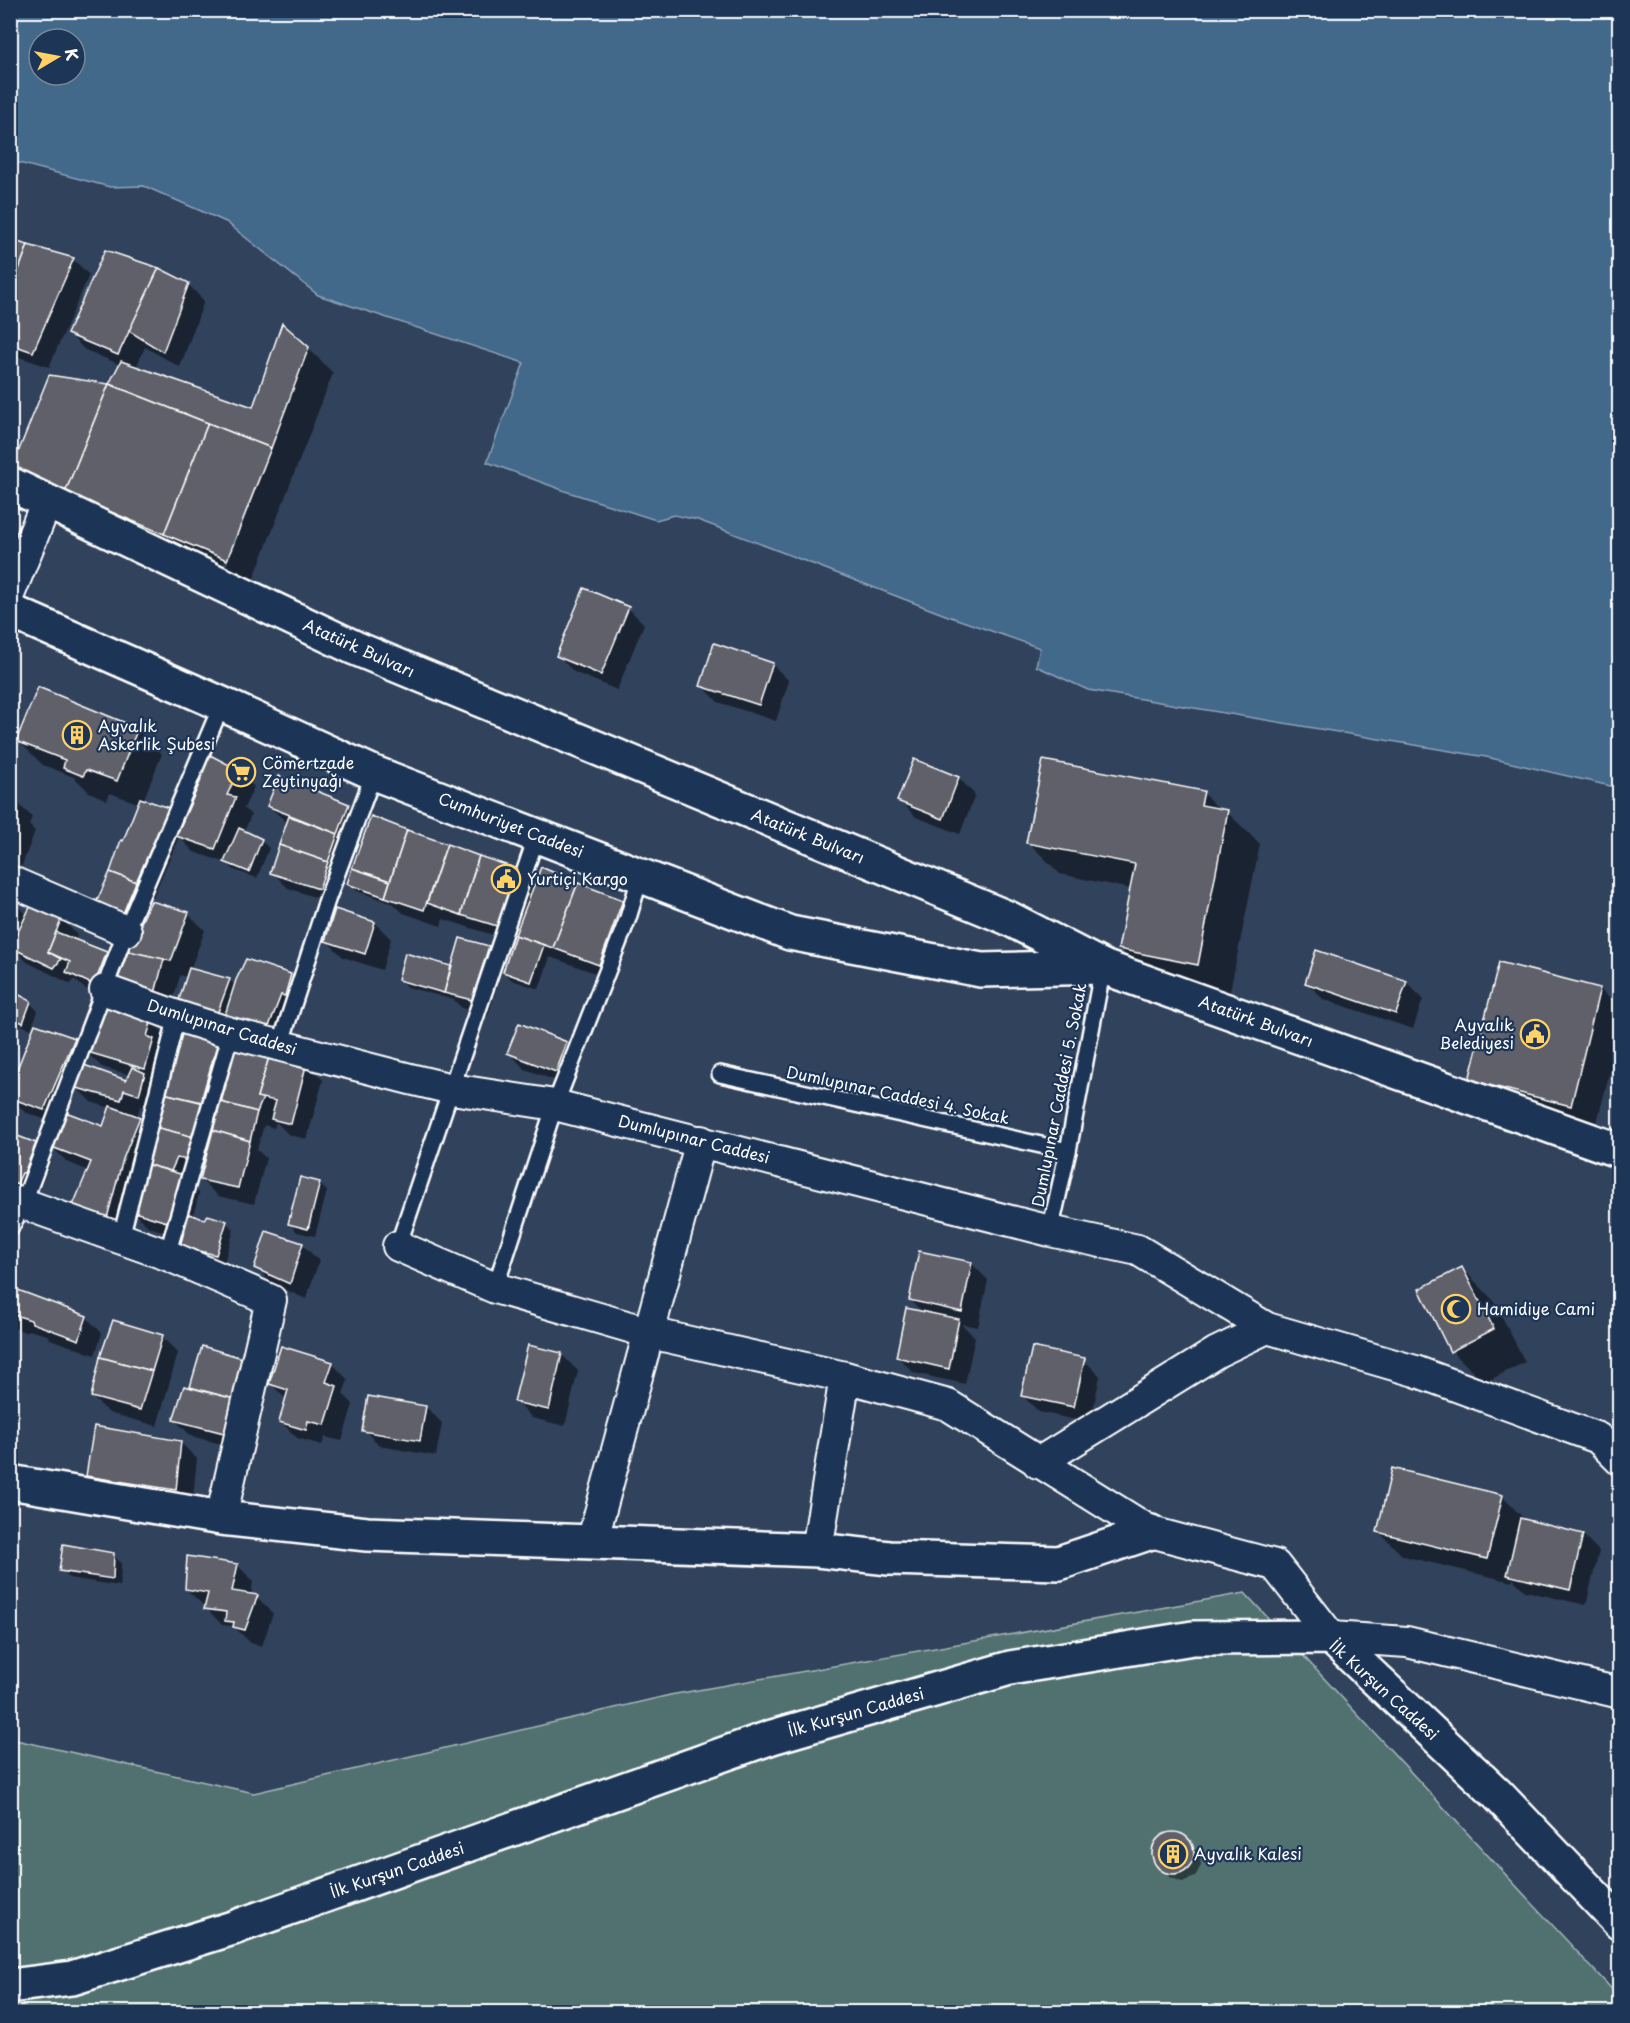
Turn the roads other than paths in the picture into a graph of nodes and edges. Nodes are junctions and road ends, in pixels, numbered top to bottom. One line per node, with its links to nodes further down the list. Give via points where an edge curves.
1 (10, 484): 2 (street, Atatürk Bulvarı)
2 (47, 501): 3 (street); 11 (street, Atatürk Bulvarı, via 355,648 1008,918)
3 (10, 592)
4 (10, 611): 5 (street, Cumhuriyet Caddesi)
5 (222, 704): 6 (street, Cumhuriyet Caddesi); 10 (lane)
6 (374, 773): 7 (street, Cumhuriyet Caddesi); 15 (lane)
7 (537, 835): 8 (street, Cumhuriyet Caddesi); 17 (lane)
8 (641, 875): 11 (street, Cumhuriyet Caddesi, via 790,933 981,970); 18 (lane)
9 (10, 881): 10 (street)
10 (126, 932): 12 (lane)
11 (1103, 967): 20 (lane, Dumlupınar Caddesi 5. Sokak); 21 (street, Atatürk Bulvarı)
12 (105, 990): 13 (street, Dumlupınar Caddesi); 22 (lane)
13 (177, 1016): 14 (street, Dumlupınar Caddesi); 24 (lane)
14 (231, 1033): 15 (street, Dumlupınar Caddesi); 26 (lane)
15 (280, 1045): 17 (street, Dumlupınar Caddesi)
16 (720, 1074): 20 (lane, Dumlupınar Caddesi 4. Sokak)
17 (452, 1089): 18 (street, Dumlupınar Caddesi); 25 (lane)
18 (555, 1105): 19 (street, Dumlupınar Caddesi); 27 (lane)
19 (701, 1141): 23 (street, Dumlupınar Caddesi); 29 (street)
20 (1068, 1151): 23 (lane, Dumlupınar Caddesi 5. Sokak)
21 (1620, 1151)
22 (15, 1211): 24 (street)
23 (1050, 1231): 28 (street, Dumlupınar Caddesi, via 1138,1250)
24 (121, 1237): 26 (street)
25 (398, 1246): 27 (street)
26 (167, 1255): 34 (street, via 271,1299)
27 (495, 1288): 29 (street)
28 (1267, 1328): 31 (street, Dumlupınar Caddesi, via 1415,1371 1598,1438); 32 (street, via 1217,1352)
29 (650, 1333): 30 (street); 36 (street)
30 (845, 1377): 32 (street, via 948,1405); 37 (street)
31 (1620, 1460)
32 (1038, 1463): 35 (street)
33 (10, 1482): 34 (street)
34 (221, 1518): 36 (street, via 367,1534)
35 (1151, 1532): 37 (street, via 1059,1563 889,1558); 38 (street, via 1275,1565)
36 (592, 1542): 37 (street)
37 (817, 1550)
38 (1331, 1637): 39 (street, via 1407,1642); 40 (street, İlk Kurşun Caddesi, via 1497,1794); 41 (street, İlk Kurşun Caddesi, via 1193,1638 1010,1668 772,1737 233,1928 72,1978)
39 (1620, 1693)
40 (1620, 1923)
41 (10, 1986)

